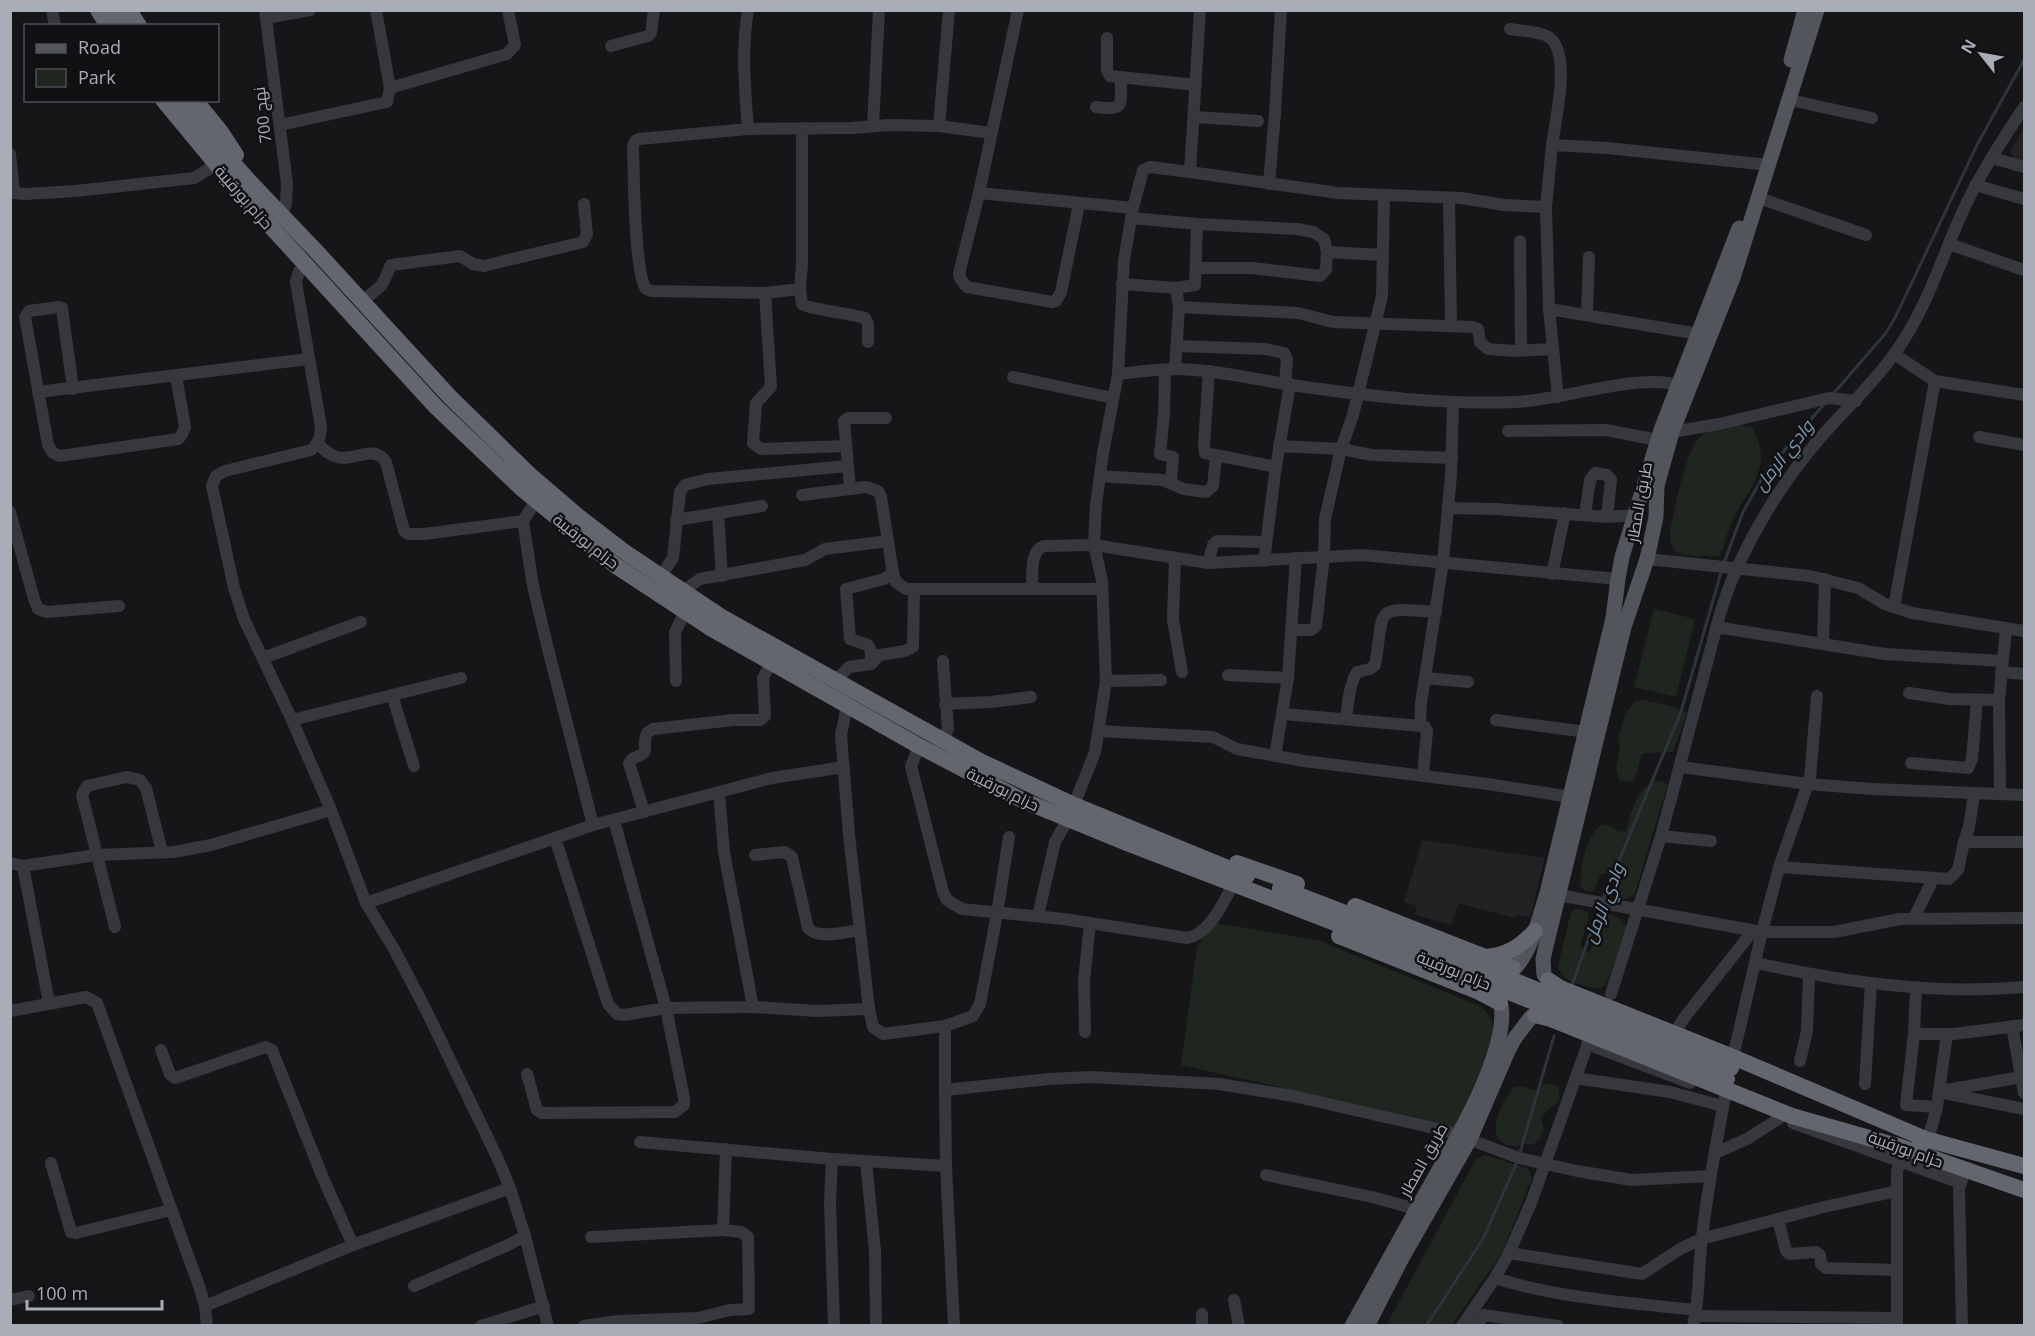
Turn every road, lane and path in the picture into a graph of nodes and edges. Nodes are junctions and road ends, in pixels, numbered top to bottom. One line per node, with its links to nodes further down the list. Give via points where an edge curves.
1 (88, 10): 19 (highway)
2 (98, 10): 20 (highway)
3 (114, 10): 21 (highway)
4 (129, 10): 22 (highway)
5 (376, 10): 29 (street)
6 (508, 10): 29 (street, via 515,45 507,54)
7 (654, 10): 26 (street, via 648,36)
8 (741, 10): 24 (street)
9 (748, 10): 24 (street)
10 (879, 10): 41 (street)
11 (949, 10): 42 (street)
12 (1018, 10): 45 (street)
13 (1200, 10): 28 (street)
14 (1281, 10): 53 (street)
15 (1805, 10): 49 (main road, طريق المطار)
16 (1817, 10): 30 (main road, طريق المطار)
17 (305, 11): 18 (street)
18 (266, 14): 40 (street, نهج 700)
19 (97, 24)
20 (107, 24)
21 (123, 24)
22 (138, 24)
23 (1510, 29): 46 (street, via 1546,36 1558,49 1562,67)
24 (744, 30): 44 (street)
25 (1107, 38): 27 (street, via 1108,74)
26 (611, 46)
27 (1121, 78): 28 (street); 35 (street, via 1117,108)
28 (1196, 85): 37 (street)
29 (390, 88): 40 (street, via 387,102)
30 (1790, 100): 38 (street); 49 (main road, طريق المطار)
31 (153, 102): 51 (highway)
32 (165, 102): 55 (highway, حزام بورقيبة)
33 (180, 102): 55 (highway, حزام بورقيبة)
34 (197, 102): 55 (highway, via 232,148)
35 (1096, 107)
36 (2025, 107): 48 (street)
37 (1194, 117): 39 (street); 52 (street)
38 (1872, 118)
39 (1258, 121)
40 (280, 125): 65 (street, نهج 700, via 286,184)
41 (873, 126): 42 (street); 43 (street)
42 (939, 126): 45 (street)
43 (802, 128): 44 (street); 78 (street)
44 (748, 129): 79 (street, via 635,141 641,276 646,289 652,291)
45 (991, 133): 56 (street)
46 (1552, 145): 49 (street); 63 (street)
47 (10, 154): 51 (street, via 14,193 26,194 194,178)
48 (1992, 158): 50 (street); 54 (street)
49 (1765, 165): 59 (main road, طريق المطار); 86 (main road, طريق المطار, via 1733,245)
50 (2025, 166)
51 (208, 169): 55 (highway)
52 (1190, 172): 53 (street); 64 (street, via 1146,168 1141,173)
53 (1269, 184): 57 (street)
54 (1975, 185): 60 (street); 69 (street)
55 (245, 188): 65 (highway, حزام بورقيبة); 73 (highway, حزام بورقيبة)
56 (979, 193): 62 (street); 62 (street, via 959,274 961,280 967,287 1052,302 1061,292)
57 (1384, 195): 58 (street); 71 (street)
58 (1449, 198): 63 (street); 85 (street)
59 (1759, 198): 67 (street); 86 (main road, طريق المطار, via 1733,278)
60 (2025, 199)
61 (584, 204): 80 (street, via 587,234 583,242 484,266 460,256 391,265 382,285)
62 (1079, 204): 64 (street)
63 (1546, 207): 82 (street)
64 (1132, 213): 66 (street); 76 (street)
65 (282, 215): 80 (highway, حزام بورقيبة)
66 (1197, 224): 70 (street, via 1306,230 1324,238); 74 (street)
67 (1866, 235)
68 (1520, 241): 90 (street)
69 (1949, 244): 75 (street); 91 (street, via 1919,313)
70 (1327, 252): 71 (street); 74 (street, via 1326,270 1320,276 1252,268)
71 (1383, 255): 84 (street)
72 (1589, 257): 83 (street)
73 (304, 265): 92 (street, via 296,282); 126 (highway, حزام بورقيبة, via 436,407)
74 (1196, 268): 77 (street, via 1196,285)
75 (2025, 270)
76 (1122, 284): 77 (street); 95 (street)
77 (1176, 288): 81 (street)
78 (800, 289): 79 (street); 87 (street, via 801,304 806,308 865,318)
79 (765, 293): 115 (street, via 771,387 756,403 753,442 761,449)
80 (362, 302): 152 (highway, حزام بورقيبة, via 530,476)
81 (1179, 307): 84 (street, via 1298,313 1326,321); 88 (street)
82 (1549, 309): 83 (street); 89 (street)
83 (1587, 315): 86 (street)
84 (1377, 322): 85 (street); 103 (street)
85 (1452, 326): 90 (street, via 1478,329 1480,342 1488,349)
86 (1704, 335): 100 (main road, طريق المطار)
87 (868, 342)
88 (1177, 346): 93 (street); 99 (street, via 1284,353)
89 (1553, 349): 90 (street); 105 (street)
90 (1521, 350)
91 (1894, 354): 98 (street); 107 (street)
92 (308, 359): 96 (street); 113 (street, via 321,427)
93 (1170, 370): 94 (street); 95 (street); 123 (street, via 1160,454 1173,457)
94 (1209, 371): 99 (street); 118 (street, via 1203,450)
95 (1118, 374): 106 (street)
96 (176, 376): 101 (street); 102 (street, via 184,427 178,439 60,456 48,445)
97 (1013, 376): 106 (street)
98 (1935, 381): 104 (street); 161 (street)
99 (1288, 384): 103 (street); 116 (street)
100 (1684, 386): 105 (street, via 1652,382); 111 (main road, طريق المطار)
101 (73, 389): 102 (street); 102 (street, via 64,312 59,307 29,310 25,317)
102 (38, 393)
103 (1357, 393): 108 (street); 117 (street)
104 (2025, 395)
105 (1558, 397): 108 (street, via 1525,402)
106 (1113, 398): 122 (street)
107 (1856, 401): 111 (street, via 1829,398); 148 (street, via 1815,443 1791,475)
108 (1453, 402): 119 (street)
109 (886, 418): 115 (street, via 846,420)
110 (1508, 431): 111 (street)
111 (1664, 434): 130 (main road, طريق المطار); 135 (main road, طريق المطار)
112 (1979, 437): 114 (street)
113 (317, 443): 136 (street, via 340,458 371,453 382,456 408,534); 170 (street, via 311,450 225,471 212,482 234,588)
114 (2025, 445)
115 (846, 446): 120 (street)
116 (1279, 446): 117 (street); 121 (street)
117 (1341, 449): 119 (street); 141 (street, via 1325,519)
118 (1216, 456): 121 (street); 123 (street, via 1210,490 1184,489)
119 (1452, 458): 128 (street)
120 (848, 466): 124 (street); 137 (street, via 692,482 681,492)
121 (1276, 467): 139 (street)
122 (1100, 476): 123 (street); 140 (street)
123 (1171, 482)
124 (850, 488): 125 (street); 138 (street, via 878,490)
125 (802, 495)
126 (536, 501): 136 (street); 162 (highway, حزام بورقيبة, via 616,566)
127 (762, 506): 132 (street)
128 (1448, 508): 131 (street); 146 (street)
129 (10, 512): 160 (street, via 38,609 47,612)
130 (1635, 512): 134 (street); 135 (main road, via 1644,511); 154 (main road, طريق المطار)
131 (1565, 513): 133 (street); 150 (street)
132 (718, 514): 137 (street); 151 (street)
133 (1585, 515): 134 (street); 134 (street, via 1590,480 1595,473 1611,480)
134 (1606, 517)
135 (1656, 517): 144 (main road, طريق المطار)
136 (523, 520): 219 (street, via 533,586)
137 (676, 520): 152 (street, via 673,558)
138 (888, 541): 149 (street); 151 (street, via 825,549 805,560)
139 (1266, 542): 145 (street); 147 (street, via 1217,541)
140 (1094, 545): 142 (street); 155 (street, via 1038,548); 156 (street)
141 (1324, 556): 143 (street); 146 (street); 167 (street, via 1316,626 1311,630)
142 (1175, 558): 147 (street); 175 (street, via 1173,620)
143 (1296, 558): 145 (street); 167 (street)
144 (1647, 559): 148 (street); 159 (main road, طريق المطار)
145 (1264, 561): 147 (street)
146 (1443, 562): 150 (street); 163 (street)
147 (1209, 563)
148 (1737, 569): 153 (street); 165 (street)
149 (893, 573): 157 (street, via 900,586); 173 (street, via 846,589 850,639 868,645)
150 (1552, 574): 154 (street)
151 (722, 576): 158 (street, via 700,579)
152 (660, 577): 158 (highway, حزام بورقيبة)
153 (1825, 579): 161 (street, via 1865,591); 169 (street)
154 (1618, 585): 159 (main road); 200 (main road, طريق المطار)
155 (1032, 589): 156 (street); 157 (street)
156 (1102, 589): 184 (street)
157 (914, 590): 173 (street, via 914,647 880,655)
158 (682, 592): 183 (highway, حزام بورقيبة)
159 (1635, 595): 214 (main road, طريق المطار)
160 (119, 606)
161 (1894, 607): 166 (street)
162 (685, 612): 172 (highway, حزام بورقيبة); 182 (street, via 675,632)
163 (1436, 612): 180 (street); 196 (street, via 1400,609 1384,615 1379,625 1375,665 1355,675)
164 (361, 622): 170 (street)
165 (1716, 627): 169 (street); 207 (street)
166 (2006, 628): 168 (street); 174 (street)
167 (1292, 630): 179 (street)
168 (2025, 631)
169 (1822, 644): 174 (street)
170 (263, 658): 195 (street)
171 (943, 661): 192 (street)
172 (771, 663): 193 (highway, حزام بورقيبة); 216 (street, via 763,678 765,716 760,720 653,729 647,733 646,752 629,763)
173 (871, 664): 183 (street, via 849,667)
174 (2001, 667): 176 (street); 191 (street)
175 (1182, 672)
176 (2025, 674)
177 (1228, 675): 179 (street)
178 (461, 678): 187 (street)
179 (1288, 678): 194 (street)
180 (1425, 678): 185 (street); 198 (street)
181 (1161, 680): 184 (street)
182 (676, 681)
183 (835, 681): 201 (highway, حزام بورقيبة)
184 (1106, 681): 199 (street)
185 (1468, 682)
186 (1909, 693): 190 (street)
187 (392, 694): 195 (street); 205 (street)
188 (1817, 696): 209 (street)
189 (1031, 697): 192 (street)
190 (1977, 700): 191 (street); 204 (street, via 1968,768)
191 (1999, 700): 211 (street)
192 (945, 704): 201 (street, via 948,729)
193 (847, 706): 202 (highway, حزام بورقيبة); 206 (street, via 841,735)
194 (1284, 714): 196 (street); 203 (street)
195 (292, 720): 215 (street)
196 (1346, 720): 198 (street)
197 (1496, 720): 200 (street)
198 (1420, 726): 208 (street, via 1427,731)
199 (1099, 731): 203 (street, via 1213,737 1237,748); 217 (street, via 1091,764)
200 (1587, 732): 214 (main road, طريق المطار)
201 (944, 741): 217 (highway, حزام بورقيبة)
202 (919, 746): 217 (highway, حزام بورقيبة, via 1022,800); 238 (street, via 911,766 943,892 954,906)
203 (1275, 756): 208 (street)
204 (1911, 763)
205 (414, 766)
206 (844, 767): 210 (street, via 772,778); 244 (street)
207 (1681, 767): 209 (street); 220 (street)
208 (1423, 775): 214 (street)
209 (1808, 784): 212 (street); 232 (street)
210 (719, 792): 216 (street); 258 (street, via 724,852)
211 (2000, 794): 212 (street); 213 (street)
212 (1974, 795): 224 (street)
213 (2025, 795)
214 (1577, 798): 230 (main road, طريق المطار)
215 (330, 810): 226 (street, via 211,845); 236 (street)
216 (644, 812): 218 (street)
217 (1071, 812): 227 (highway, حزام بورقيبة); 239 (street, via 1055,842)
218 (614, 820): 219 (street); 259 (street)
219 (593, 825): 222 (street)
220 (1661, 836): 223 (street); 237 (street)
221 (1009, 837): 238 (street)
222 (555, 838): 236 (street); 259 (street, via 608,1004 617,1014 624,1015)
223 (1711, 842)
224 (1964, 842): 225 (street); 233 (street, via 1955,875)
225 (2025, 842)
226 (162, 852): 228 (street); 228 (street, via 143,784 128,777 84,790)
227 (1175, 854): 234 (highway); 247 (highway, via 1250,866); 272 (highway, حزام بورقيبة, bridge)
228 (96, 855): 231 (street); 243 (street)
229 (754, 855): 244 (street, via 785,852 792,857 811,932)
230 (1561, 860): 235 (main road, طريق المطار); 245 (main road, طريق المطار)
231 (17, 865): 256 (street)
232 (1779, 867): 233 (street); 246 (street)
233 (1933, 879): 240 (street)
234 (1229, 892): 242 (street, via 1202,932 1194,937); 257 (highway)
235 (1558, 895): 237 (street); 251 (main road, طريق المطار, via 1544,959)
236 (366, 903): 299 (street, via 431,1020)
237 (1639, 910): 246 (street); 255 (street)
238 (997, 914): 239 (street); 264 (street, via 978,1009 969,1018)
239 (1038, 916): 242 (street)
240 (1914, 918): 241 (street); 246 (street, via 1834,932)
241 (2025, 918)
242 (1090, 922): 265 (street, via 1084,981)
243 (115, 927)
244 (860, 930): 260 (street)
245 (1535, 931): 247 (highway, via 1511,952); 249 (main road, طريق المطار)
246 (1757, 932): 248 (street); 266 (street)
247 (1483, 957): 249 (highway)
248 (1756, 963): 250 (street); 272 (street)
249 (1515, 967): 251 (main road, via 1533,967); 257 (main road, via 1498,985)
250 (1809, 975): 252 (street); 271 (street, via 1807,1031)
251 (1546, 978): 262 (main road, via 1548,1002); 266 (highway, via 1560,988)
252 (1870, 983): 253 (street); 276 (street)
253 (1916, 987): 254 (street); 267 (street)
254 (2025, 987)
255 (1611, 994)
256 (49, 1003): 261 (street); 303 (street, via 86,997 97,1003)
257 (1501, 1004): 262 (main road, via 1512,1015); 284 (main road, طريق المطار, via 1502,1028 1497,1047)
258 (753, 1007): 259 (street); 260 (street)
259 (666, 1008): 273 (street, via 684,1098 684,1105 675,1112 542,1113 537,1110)
260 (869, 1010): 264 (street, via 873,1027 883,1034)
261 (10, 1011)
262 (1533, 1016): 269 (highway, via 1551,1019); 284 (main road, طريق المطار, via 1508,1052)
263 (2018, 1025): 268 (street); 274 (street)
264 (945, 1026): 277 (street)
265 (1085, 1032)
266 (1674, 1034): 272 (highway)
267 (1914, 1034): 268 (street); 281 (street, via 1906,1105)
268 (1947, 1034): 278 (street)
269 (1589, 1039): 275 (street); 280 (street); 289 (highway)
270 (161, 1050): 309 (street, via 175,1078 266,1047 272,1050)
271 (1800, 1061)
272 (1730, 1068): 285 (highway, حزام بورقيبة, via 1840,1112); 289 (highway, حزام بورقيبة)
273 (527, 1074)
274 (2022, 1077): 278 (street); 279 (street)
275 (1575, 1078): 280 (street); 293 (street)
276 (1865, 1084)
277 (945, 1090): 284 (street, via 1092,1077 1219,1084 1293,1096); 294 (street)
278 (1939, 1092): 281 (street); 282 (street)
279 (2025, 1093)
280 (1724, 1101): 283 (street); 288 (street)
281 (1937, 1107): 285 (street)
282 (2025, 1109)
283 (1780, 1118): 288 (street, via 1747,1139); 289 (street)
284 (1464, 1137): 293 (street); 302 (main road, طريق المطار); 333 (main road, طريق المطار)
285 (1928, 1140): 295 (highway, حزام بورقيبة)
286 (640, 1142): 287 (street)
287 (726, 1149): 290 (street); 305 (street)
288 (1714, 1153): 297 (street)
289 (1902, 1155): 298 (highway, حزام بورقيبة); 301 (street)
290 (832, 1160): 291 (street); 327 (street)
291 (866, 1162): 294 (street); 328 (street, via 875,1250)
292 (51, 1163): 303 (street, via 71,1232)
293 (1545, 1164): 297 (street, via 1632,1180); 311 (street)
294 (946, 1166): 329 (street)
295 (2025, 1166)
296 (1266, 1175): 302 (street)
297 (1710, 1176): 308 (street)
298 (1963, 1177): 300 (highway, حزام بورقيبة); 337 (street, via 1959,1188)
299 (510, 1188): 306 (street); 309 (street)
300 (2025, 1190)
301 (1897, 1191): 304 (street); 312 (street)
302 (1416, 1209): 310 (main road, طريق المطار)
303 (171, 1210): 318 (street)
304 (1778, 1219): 308 (street); 312 (street, via 1789,1254 1816,1252 1826,1268)
305 (723, 1230): 307 (street); 326 (street, via 748,1237 749,1309 698,1318)
306 (525, 1236): 314 (street); 319 (street)
307 (591, 1237)
308 (1701, 1239): 311 (street, via 1638,1275); 321 (street)
309 (353, 1245): 318 (street)
310 (1393, 1253): 331 (main road); 332 (main road, طريق المطار)
311 (1509, 1253): 313 (street)
312 (1897, 1270): 322 (street)
313 (1495, 1278): 320 (street); 321 (street)
314 (414, 1286)
315 (29, 1296): 316 (street)
316 (10, 1300)
317 (1234, 1300): 330 (street)
318 (205, 1306): 323 (street)
319 (544, 1306): 324 (street); 325 (street)
320 (1479, 1311): 334 (street); 335 (street); 336 (street)
321 (1694, 1317): 322 (street)
322 (1897, 1322)
323 (207, 1326)
324 (481, 1326)
325 (548, 1326)
326 (584, 1326)
327 (834, 1326)
328 (876, 1326)
329 (954, 1326)
330 (1239, 1326)
331 (1340, 1326)
332 (1352, 1326)
333 (1367, 1326)
334 (1462, 1326)
335 (1476, 1326)
336 (1558, 1326)
337 (1962, 1326)

